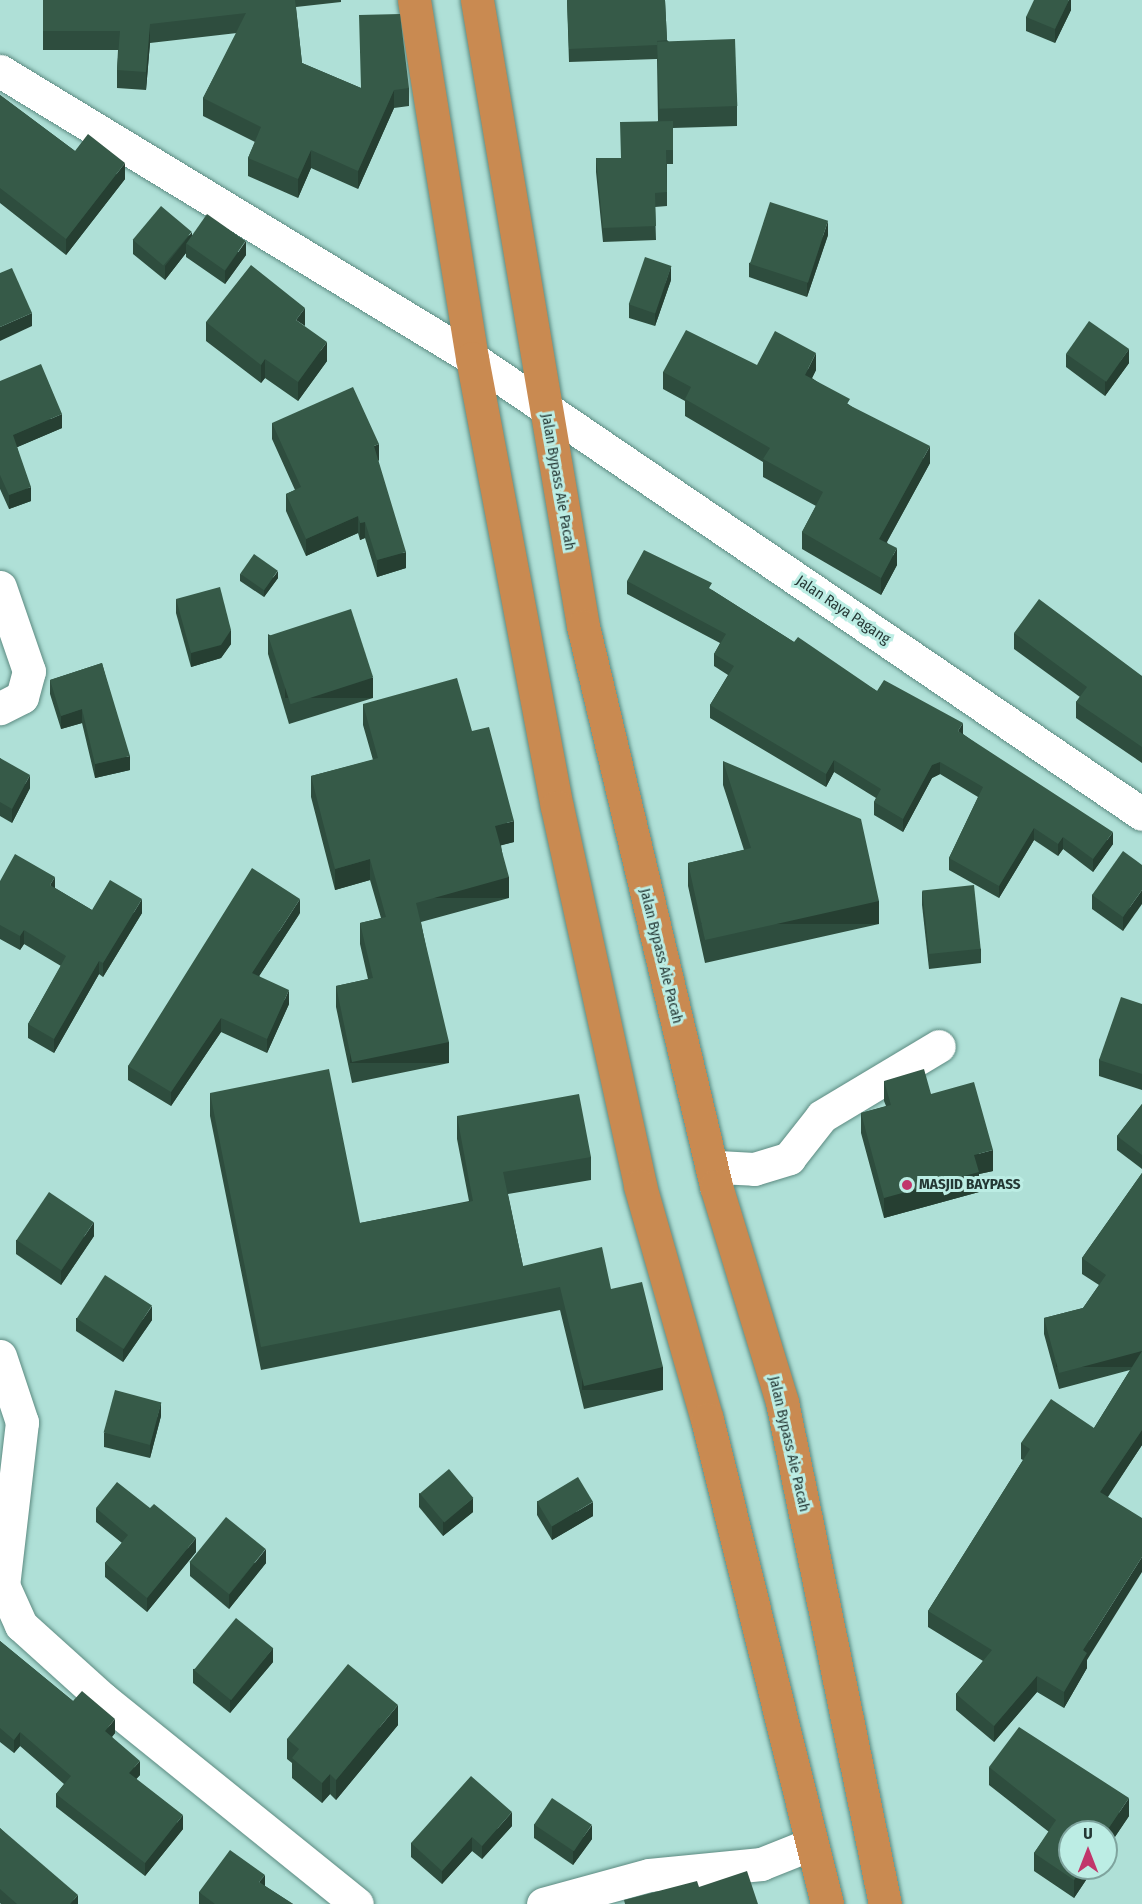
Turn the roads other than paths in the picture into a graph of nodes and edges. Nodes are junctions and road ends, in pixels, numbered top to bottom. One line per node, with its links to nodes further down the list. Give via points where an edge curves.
1 (414, 0): 4 (highway)
2 (477, 0): 5 (highway, Jalan Bypass Aie Pacah)
3 (0, 71): 4 (street, Jalan Raya Pagang)
4 (472, 358): 5 (street, Jalan Raya Pagang); 12 (highway, via 556,807 640,1186 707,1419)
5 (545, 405): 8 (street, Jalan Raya Pagang); 10 (highway, Jalan Bypass Aie Pacah, via 583,626)
6 (0, 586): 7 (street, via 29,671 22,698)
7 (0, 708)
8 (1142, 814)
9 (939, 1046): 10 (street, via 822,1116 789,1158 754,1169 718,1167)
10 (716, 1186): 16 (highway, Jalan Bypass Aie Pacah, via 782,1402)
11 (0, 1356): 13 (street, via 22,1422 3,1585 21,1625 103,1699)
12 (810, 1844): 14 (street, via 761,1864 649,1875); 15 (highway)
13 (357, 1904)
14 (543, 1904)
15 (826, 1904)
16 (885, 1904)

